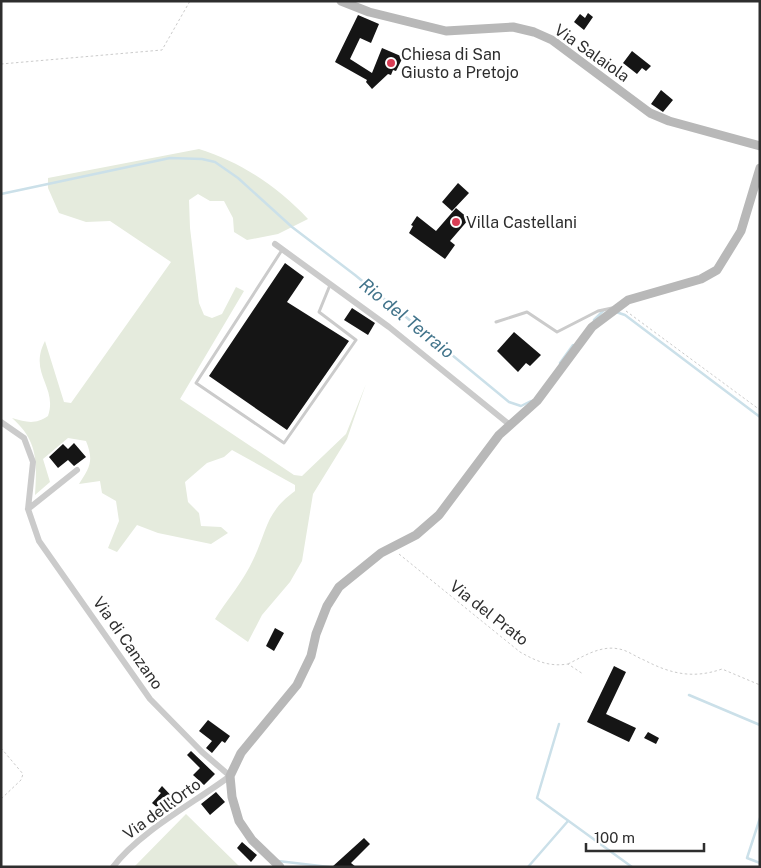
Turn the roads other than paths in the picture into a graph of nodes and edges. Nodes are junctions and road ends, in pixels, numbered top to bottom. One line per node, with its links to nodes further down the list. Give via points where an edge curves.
1 (341, 1): 2 (street, Via Salaiola, via 369,12 446,30 513,27 534,32 552,40 650,113 669,122)
2 (760, 146)
3 (760, 168): 7 (street, via 741,231 717,270 701,279 628,300)
4 (275, 244): 5 (street)
5 (282, 250): 6 (street); 6 (lane, via 196,383 284,443 356,340 320,312)
6 (330, 284): 10 (street, via 389,326)
7 (620, 306): 8 (lane, via 598,311 557,332 526,312); 10 (street, via 592,327 537,401)
8 (496, 322)
9 (1, 422): 12 (street, Via di Canzano, via 24,438 34,462)
10 (510, 425): 13 (street, via 499,434 439,515 416,535 391,547 338,587 327,606 311,656 297,685 241,753)
11 (77, 470): 12 (street)
12 (28, 509): 13 (street, Via di Canzano, via 39,541 150,699)
13 (230, 776): 14 (street, Via dell'Orto, via 141,838 121,855); 15 (street, via 239,821 252,840)
14 (113, 867)
15 (280, 867)

